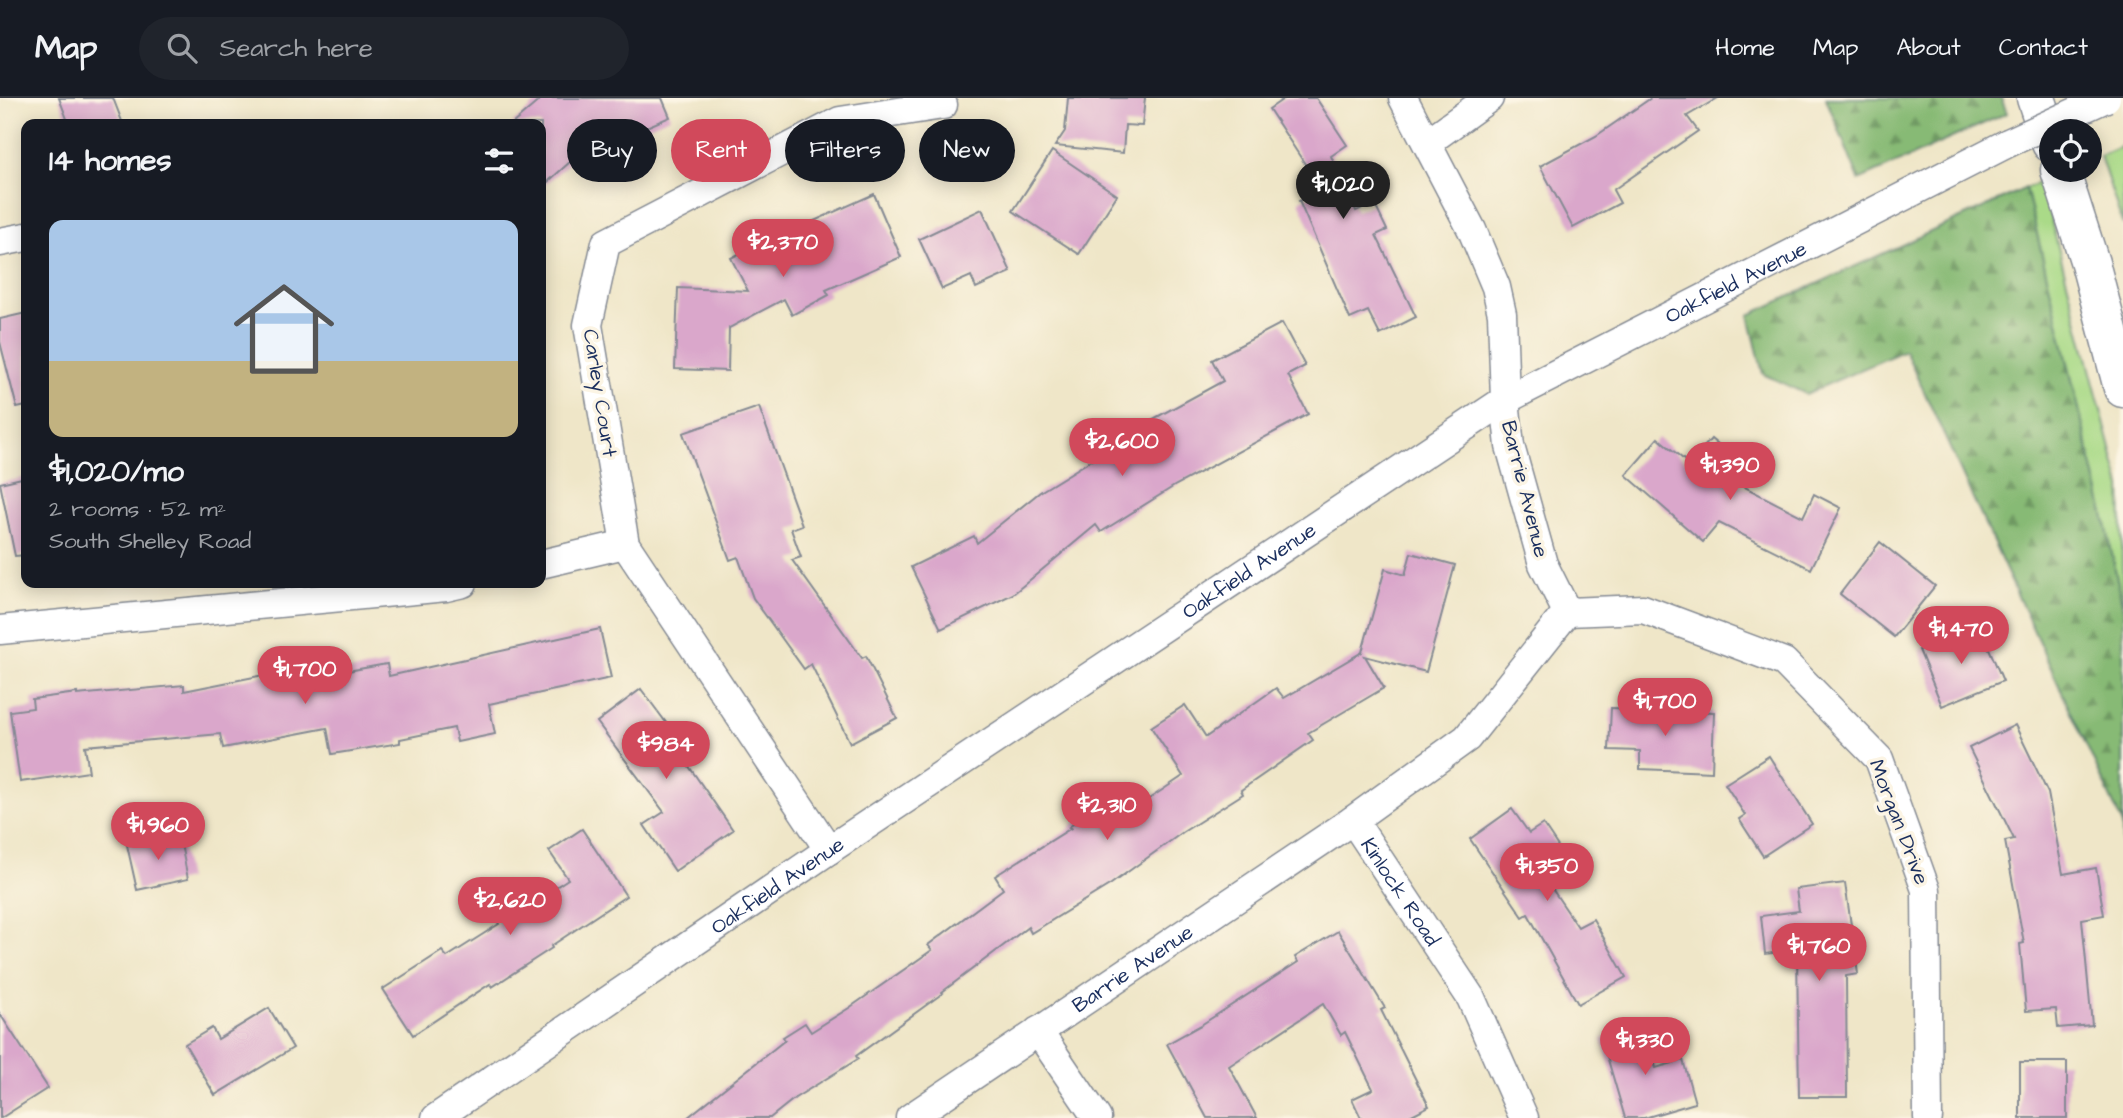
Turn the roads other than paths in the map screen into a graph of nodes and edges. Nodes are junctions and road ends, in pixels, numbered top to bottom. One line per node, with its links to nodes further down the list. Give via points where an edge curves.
1 (1403, 98): 7 (street, Barrie Avenue)
2 (1489, 98): 7 (street)
3 (2036, 98): 6 (highway)
4 (2106, 98): 12 (street, Oakfield Avenue, bridge, via 2008,143)
5 (943, 105): 13 (street, Carley Court, via 840,121 606,243 588,326)
6 (2043, 119)
7 (1428, 142): 12 (street, Barrie Avenue, via 1496,287 1502,314)
8 (2064, 182): 11 (highway)
9 (21, 238): 10 (street)
10 (0, 242)
11 (2123, 388)
12 (1505, 400): 16 (street, Barrie Avenue, via 1510,446 1542,564); 19 (street, Oakfield Avenue)
13 (625, 544): 14 (street); 19 (street, Carley Court)
14 (546, 563)
15 (436, 588): 17 (street)
16 (1567, 612): 18 (street, Kinlock Road, via 1467,738); 25 (street, Morgan Drive, via 1643,609 1784,662 1879,759 1926,890)
17 (0, 630)
18 (1353, 820): 20 (street, Barrie Avenue); 24 (street, Kinlock Road, via 1471,998)
19 (829, 850): 21 (street, Oakfield Avenue)
20 (1038, 1031): 22 (street, Barrie Avenue); 23 (street)
21 (436, 1118)
22 (911, 1118)
23 (1097, 1118)
24 (1524, 1118)
25 (1928, 1118)

